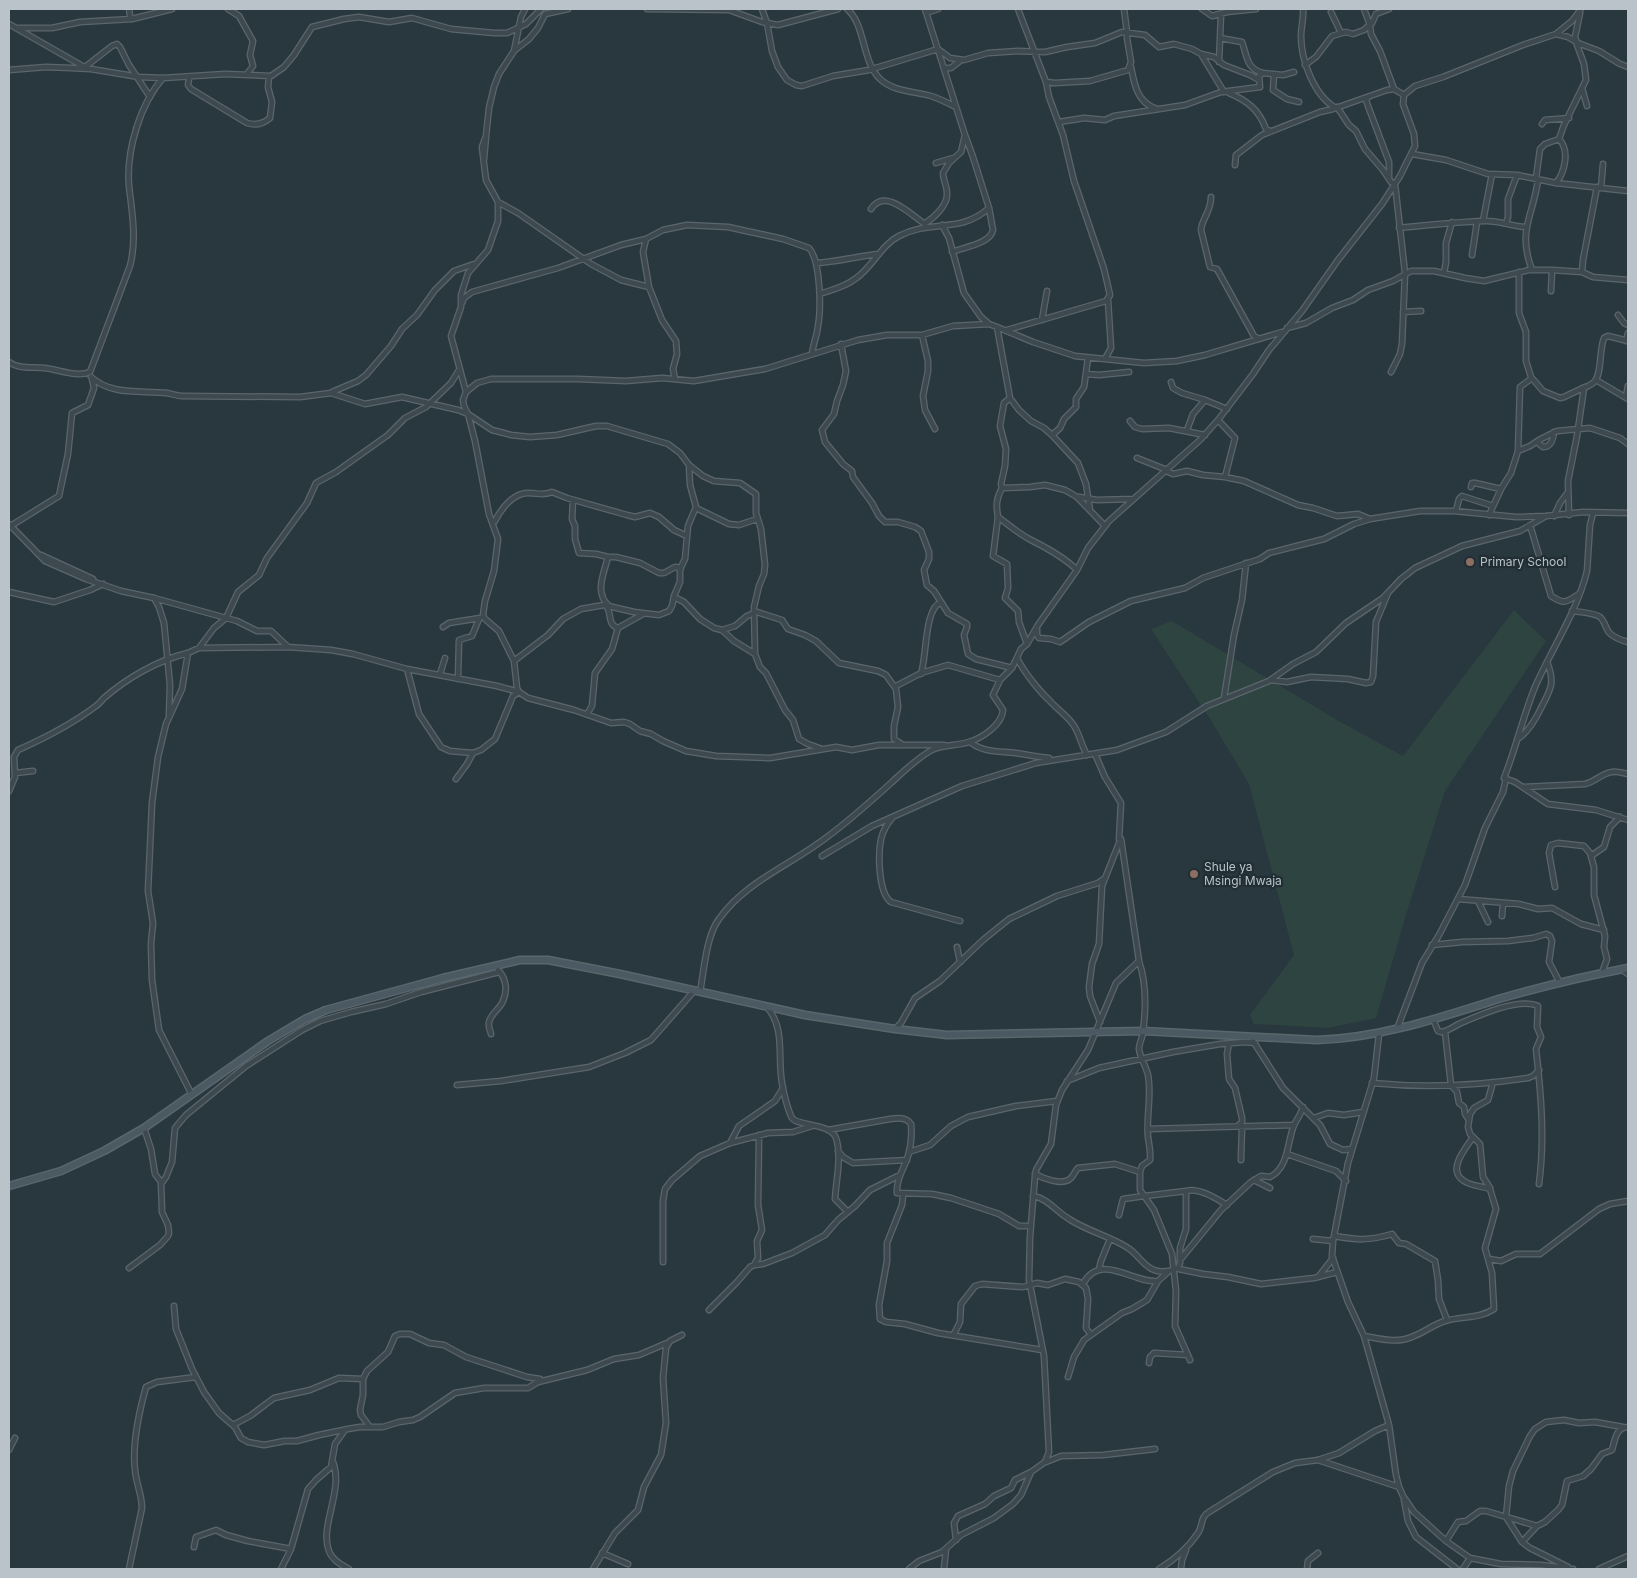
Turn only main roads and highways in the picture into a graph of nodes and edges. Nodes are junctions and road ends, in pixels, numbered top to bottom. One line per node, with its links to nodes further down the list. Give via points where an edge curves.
1 (1628, 968): 2 (main road, via 1560,983 1380,1034 1343,1039 1253,1040 1143,1031 947,1035 805,1015 620,974 527,959 337,1007 305,1019 268,1041 144,1128 102,1152 69,1167)
2 (9, 1186)

